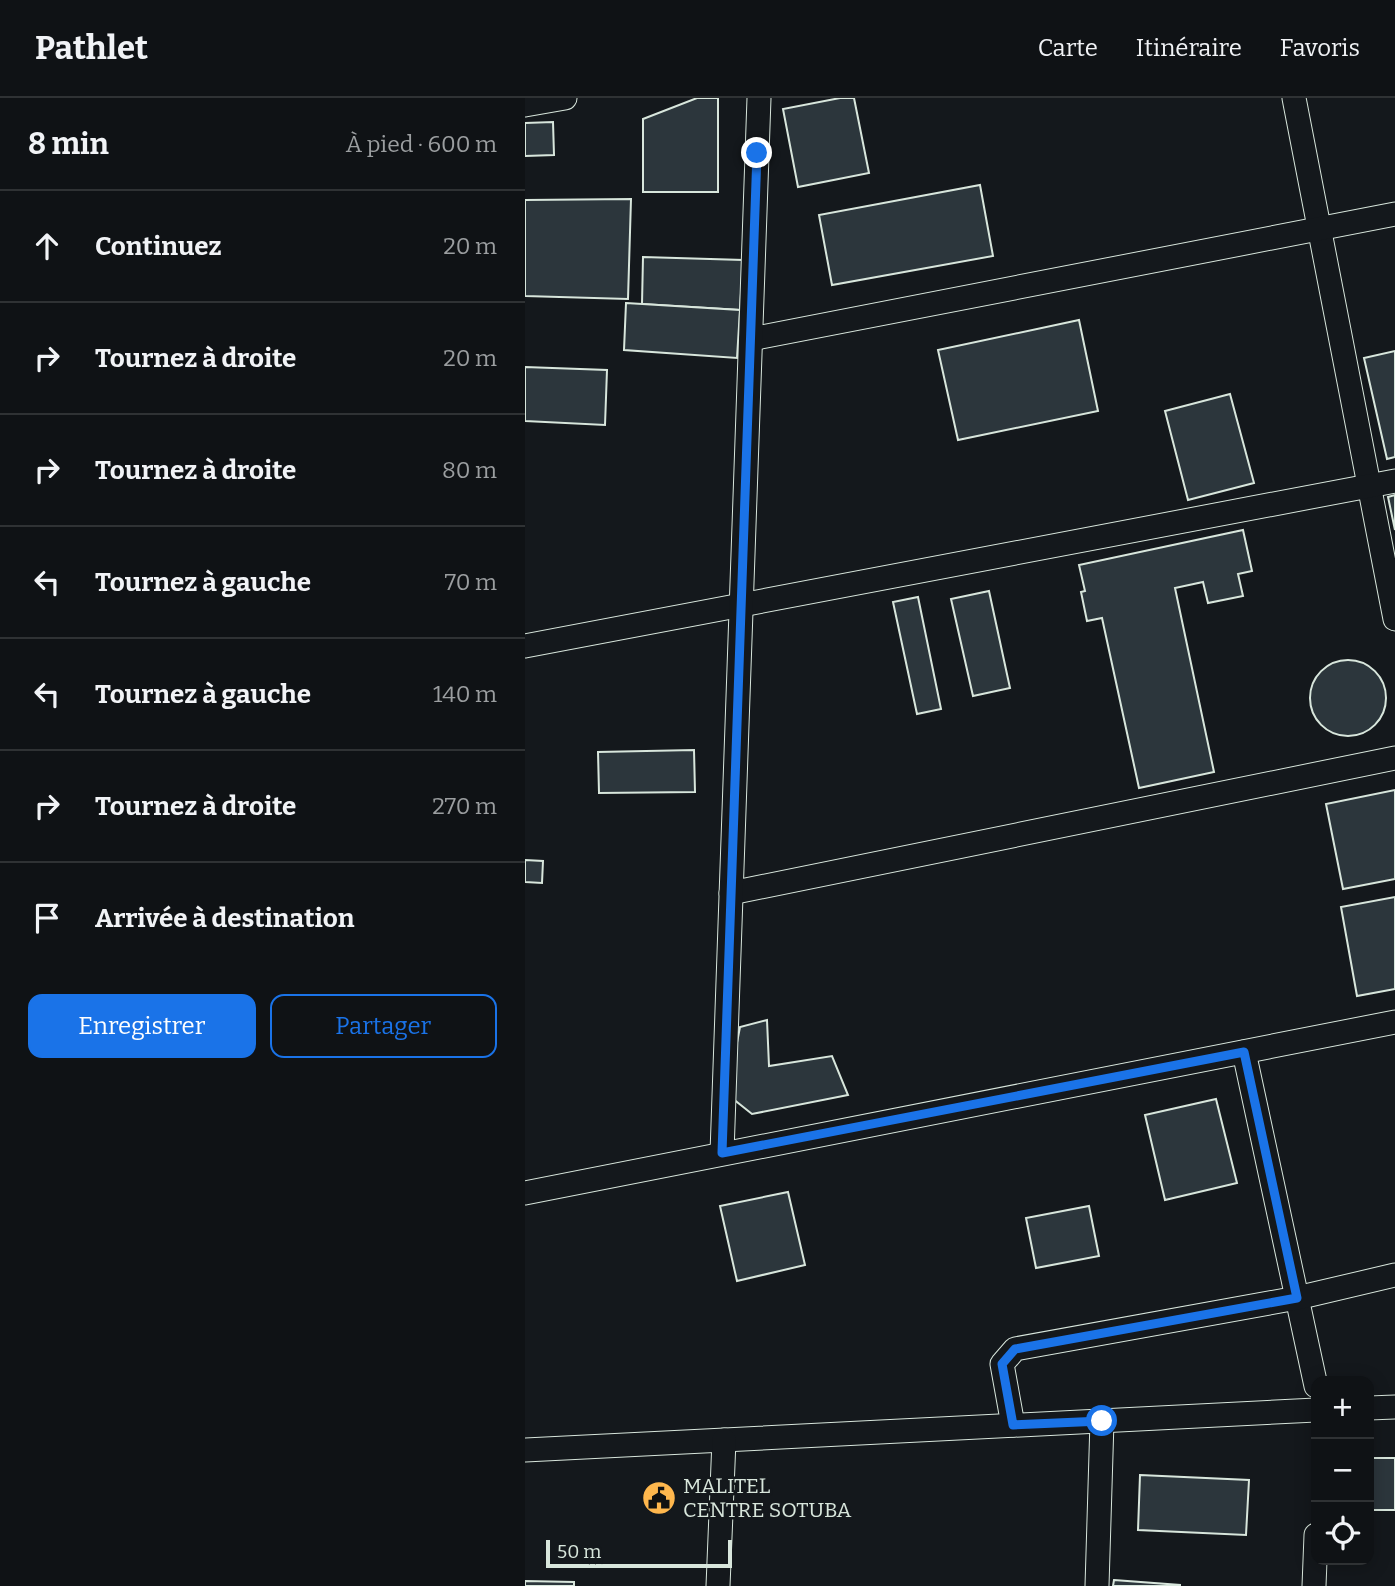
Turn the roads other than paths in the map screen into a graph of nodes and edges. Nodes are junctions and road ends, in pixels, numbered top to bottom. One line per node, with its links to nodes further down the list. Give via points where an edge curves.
1 (565, 98): 4 (street)
2 (759, 98): 7 (street)
3 (1294, 98): 6 (street)
4 (525, 106)
5 (1395, 214): 6 (street)
6 (1319, 229): 7 (street); 9 (street)
7 (751, 339): 10 (street)
8 (1395, 481): 9 (street)
9 (1369, 486): 10 (street); 11 (street)
10 (741, 603): 12 (street); 14 (street)
11 (1395, 619)
12 (525, 646)
13 (1395, 758): 14 (street)
14 (731, 892): 17 (street)
15 (1395, 1022): 16 (street)
16 (1244, 1052): 17 (street); 20 (street)
17 (722, 1153): 18 (street)
18 (525, 1192)
19 (1395, 1275): 20 (street)
20 (1297, 1298): 21 (street); 26 (street, via 1015,1349 1002,1364)
21 (1314, 1376)
22 (1395, 1407): 23 (street)
23 (1374, 1408)
24 (1311, 1410): 25 (street)
25 (1102, 1421): 26 (street); 31 (street)
26 (1013, 1425): 27 (street)
27 (724, 1440): 28 (street); 30 (street)
28 (525, 1450)
29 (1315, 1565): 32 (street)
30 (718, 1586)
31 (1097, 1586)
32 (1314, 1586)

